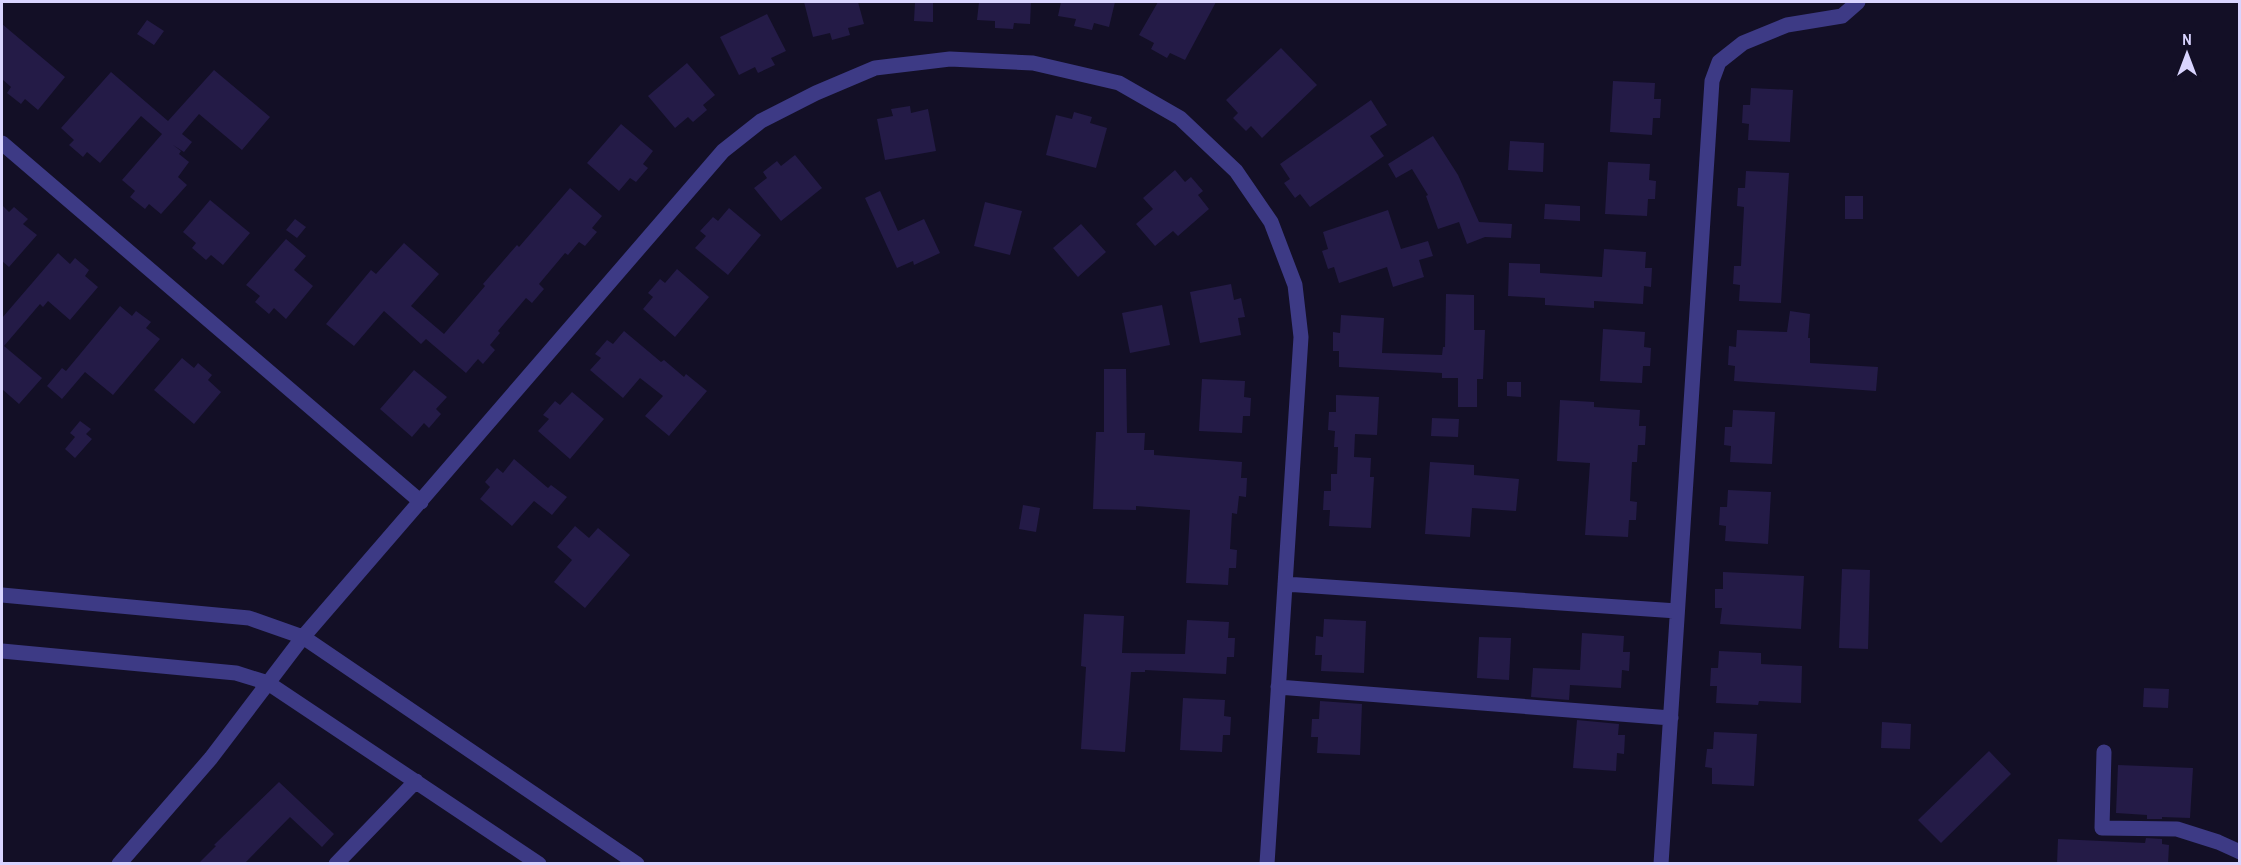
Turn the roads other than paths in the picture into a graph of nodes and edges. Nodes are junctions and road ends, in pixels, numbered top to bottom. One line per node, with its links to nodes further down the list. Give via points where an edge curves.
1 (1858, 2): 6 (street, via 1842,16 1788,25 1743,43 1719,62 1712,81)
2 (2, 143): 3 (street)
3 (421, 502): 4 (street, via 723,151 761,121 875,68 950,59 1033,63 1119,83 1180,118 1236,171 1271,222 1295,285 1301,337); 7 (street)
4 (1285, 584): 6 (street); 10 (street)
5 (2, 595): 7 (street, via 249,618)
6 (1677, 611): 11 (street)
7 (303, 637): 9 (street); 18 (street)
8 (2, 651): 9 (street, via 236,673)
9 (268, 683): 13 (street); 15 (street, via 211,758)
10 (1278, 687): 11 (street); 19 (street)
11 (1671, 718): 20 (street)
12 (2104, 752): 14 (street, via 2102,828 2177,829)
13 (416, 781): 16 (street); 17 (street)
14 (2240, 852)
15 (119, 864)
16 (336, 864)
17 (539, 864)
18 (638, 864)
19 (1267, 864)
20 (1661, 864)

